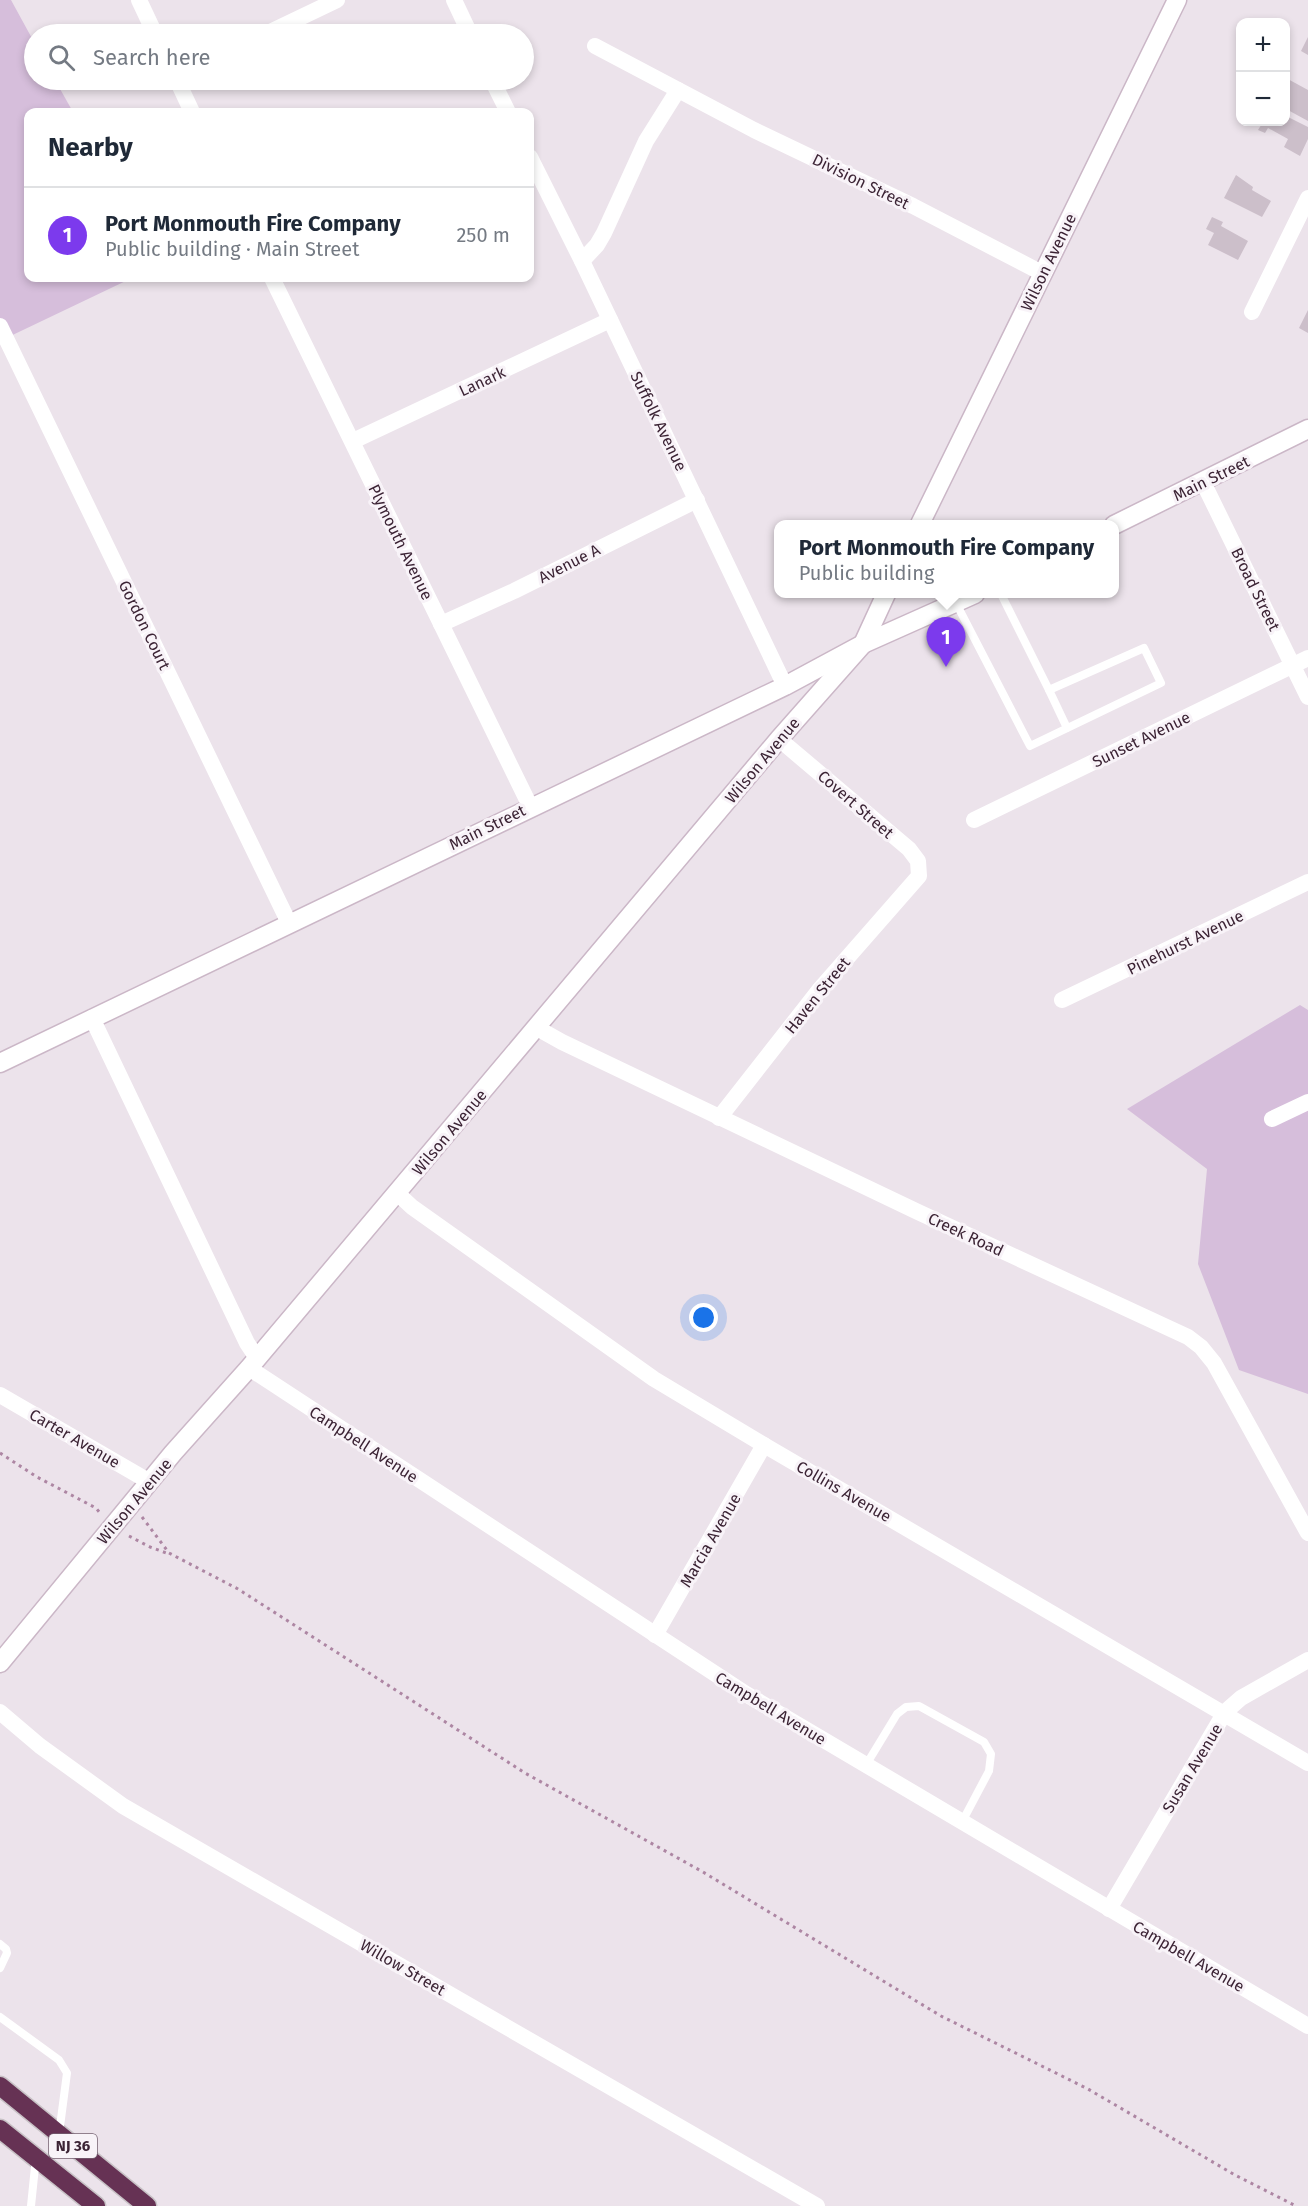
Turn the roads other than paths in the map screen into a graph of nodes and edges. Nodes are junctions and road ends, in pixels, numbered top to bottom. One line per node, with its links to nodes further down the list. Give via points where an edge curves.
1 (139, 0): 5 (street)
2 (337, 0): 6 (street)
3 (454, 0): 7 (street)
4 (1178, 0): 17 (street, Wilson Avenue)
5 (150, 24)
6 (287, 24)
7 (465, 24)
8 (595, 46): 11 (street, Division Street)
9 (182, 90): 12 (street)
10 (497, 90): 13 (street)
11 (678, 90): 16 (street, via 646,141 597,245); 17 (street, Division Street)
12 (190, 108)
13 (506, 108)
14 (534, 165): 16 (street, Suffolk Avenue)
15 (1308, 198): 19 (street)
16 (582, 261): 20 (street, Suffolk Avenue)
17 (1042, 273): 26 (street, Wilson Avenue)
18 (274, 282): 23 (street, Plymouth Avenue)
19 (1252, 312)
20 (610, 320): 23 (street, Lanark); 25 (street, Suffolk Avenue)
21 (0, 326): 45 (street, Gordon Court)
22 (1308, 429): 24 (street, Main Street)
23 (353, 441): 32 (street, Plymouth Avenue)
24 (1203, 482): 27 (street, Main Street); 35 (street, Broad Street)
25 (697, 500): 32 (street, Avenue A); 36 (street, Suffolk Avenue)
26 (922, 520)
27 (1119, 523)
28 (884, 598): 33 (street, Wilson Avenue)
29 (966, 598): 31 (street, Main Street)
30 (1003, 598): 37 (lane)
31 (956, 602): 33 (street, Main Street); 39 (lane, via 1030,746)
32 (441, 624): 41 (street, Plymouth Avenue)
33 (863, 644): 36 (street, Main Street); 40 (street, Wilson Avenue)
34 (1308, 658): 35 (street, Sunset Avenue)
35 (1292, 665): 38 (street, Broad Street); 42 (street, Sunset Avenue)
36 (785, 686): 41 (street, Main Street)
37 (1049, 690): 39 (lane); 39 (lane, via 1144,648 1161,683)
38 (1308, 697)
39 (1067, 728)
40 (779, 739): 43 (street, Covert Street, via 909,849 918,861); 48 (street, Wilson Avenue)
41 (530, 806): 45 (street, Main Street)
42 (974, 820)
43 (920, 876): 51 (street, Haven Street, via 820,989)
44 (1308, 882): 46 (street, Pinehurst Avenue)
45 (289, 923): 47 (street, Main Street)
46 (1062, 1000)
47 (92, 1018): 49 (street, Main Street); 54 (street, Campbell Avenue, via 247,1343)
48 (537, 1028): 51 (street, Creek Road); 53 (street, Wilson Avenue)
49 (0, 1063)
50 (1308, 1102): 52 (street)
51 (720, 1118): 58 (street, Creek Road, via 1188,1337 1214,1363)
52 (1272, 1119)
53 (397, 1193): 54 (street, Wilson Avenue); 56 (street, Collins Avenue, via 654,1379)
54 (253, 1363): 57 (street, Wilson Avenue); 59 (street, Campbell Avenue)
55 (0, 1395): 57 (street, Carter Avenue)
56 (764, 1445): 59 (street, Marcia Avenue); 63 (street, Collins Avenue)
57 (150, 1482): 61 (street, Wilson Avenue)
58 (1308, 1533)
59 (655, 1635): 65 (street, Campbell Avenue)
60 (1308, 1660): 63 (street, Susan Avenue, via 1241,1698)
61 (0, 1663)
62 (0, 1712): 79 (street, Willow Street, via 123,1806)
63 (1225, 1712): 64 (street, Collins Avenue); 67 (street, Susan Avenue)
64 (1308, 1763)
65 (866, 1765): 66 (street, Campbell Avenue); 66 (lane, via 897,1714 906,1707 919,1706 984,1742 991,1754 989,1771)
66 (962, 1822): 67 (street, Campbell Avenue)
67 (1109, 1909): 71 (street, Campbell Avenue)
68 (0, 1944): 69 (lane, via 7,1953)
69 (0, 1968)
70 (0, 2017): 74 (lane, via 65,2067 67,2079)
71 (1308, 2026)
72 (0, 2086): 74 (highway, NJ 36)
73 (0, 2128): 75 (highway, NJ 36)
74 (59, 2134): 78 (highway, NJ 36)
75 (36, 2157): 76 (lane); 77 (highway, NJ 36)
76 (31, 2206)
77 (96, 2206)
78 (147, 2206)
79 (817, 2206)

